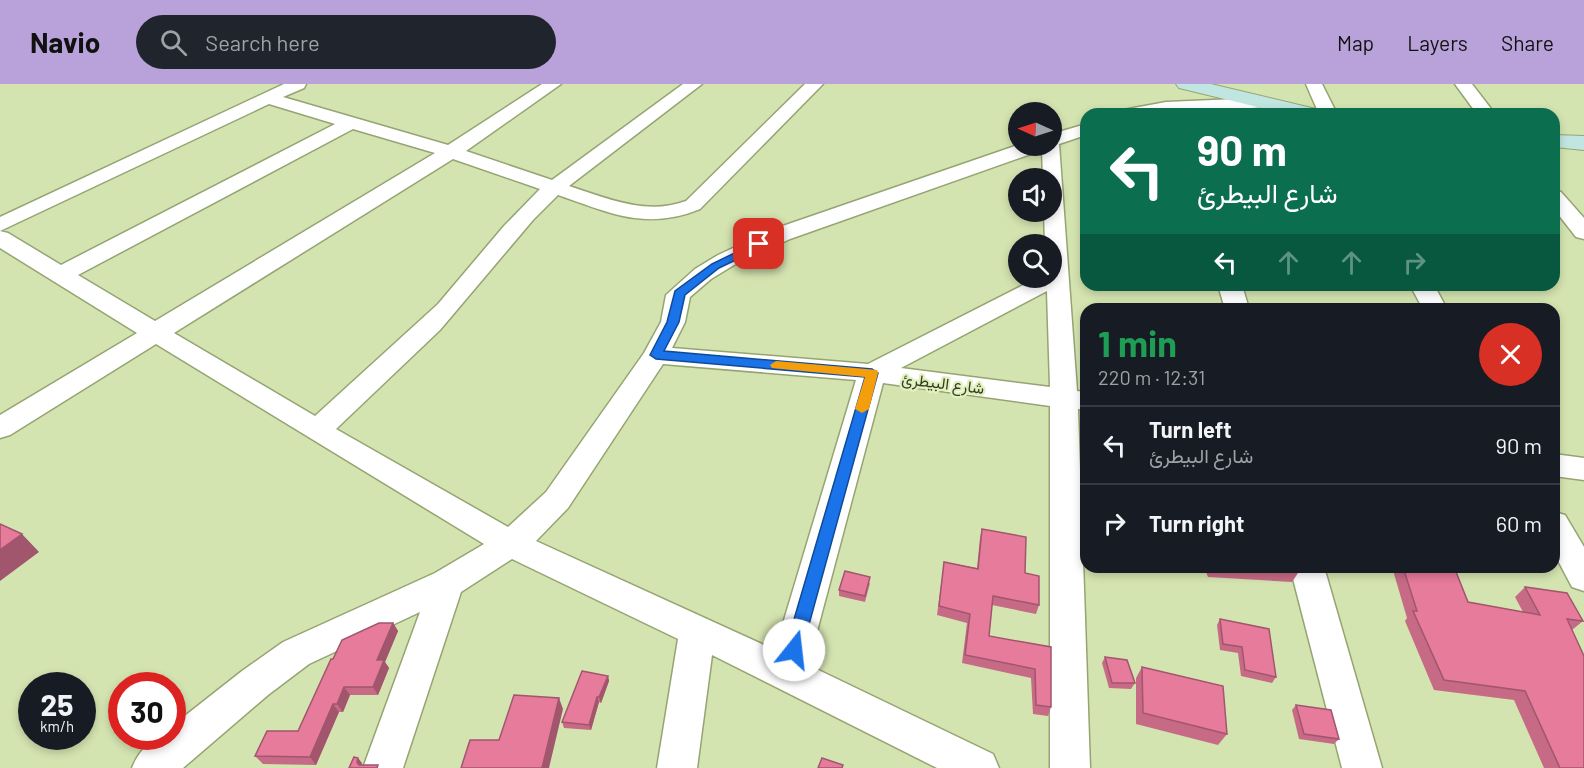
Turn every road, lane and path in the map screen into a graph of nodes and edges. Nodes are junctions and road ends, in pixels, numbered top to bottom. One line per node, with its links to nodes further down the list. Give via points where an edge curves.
1 (298, 84): 8 (street)
2 (694, 84): 22 (street)
3 (815, 84): 22 (street, via 688,209 634,214)
4 (1186, 84): 9 (main road)
5 (1314, 84): 12 (street)
6 (1463, 84): 13 (street)
7 (539, 87): 19 (street)
8 (267, 98): 14 (street); 24 (street)
9 (1261, 103): 10 (street); 11 (main road)
10 (1205, 108)
11 (1285, 108)
12 (1325, 108)
13 (1481, 108)
14 (350, 123): 19 (street); 28 (street)
15 (1080, 131): 16 (street)
16 (1062, 137)
17 (1560, 141): 18 (main road)
18 (1584, 143)
19 (451, 152): 22 (street); 31 (street)
20 (1008, 155): 32 (street, via 793,230 726,260 680,294 673,322)
21 (1051, 156): 26 (street)
22 (554, 187): 36 (street, via 440,316)
23 (1560, 203): 25 (street)
24 (0, 225)
25 (1584, 232)
26 (1054, 234)
27 (0, 238): 28 (street)
28 (60, 274): 31 (street)
29 (1034, 288): 33 (street)
30 (1058, 288): 34 (street)
31 (156, 334): 35 (street); 36 (street)
32 (656, 355): 33 (street, شارع البيطرئ); 40 (street, via 557,500)
33 (872, 373): 34 (street, شارع البيطرئ); 45 (street)
34 (1075, 400): 50 (street)
35 (0, 428)
36 (317, 431): 40 (street)
37 (1560, 466): 38 (street)
38 (1584, 469)
39 (1560, 535): 42 (street)
40 (510, 544): 43 (street); 44 (street)
41 (1309, 573): 51 (street)
42 (1584, 577)
43 (447, 583): 46 (street, via 296,653); 47 (street)
44 (697, 633): 45 (street); 48 (street)
45 (787, 673): 49 (street)
46 (152, 768)
47 (383, 768)
48 (677, 768)
49 (979, 768)
50 (1071, 768)
51 (1362, 768)

